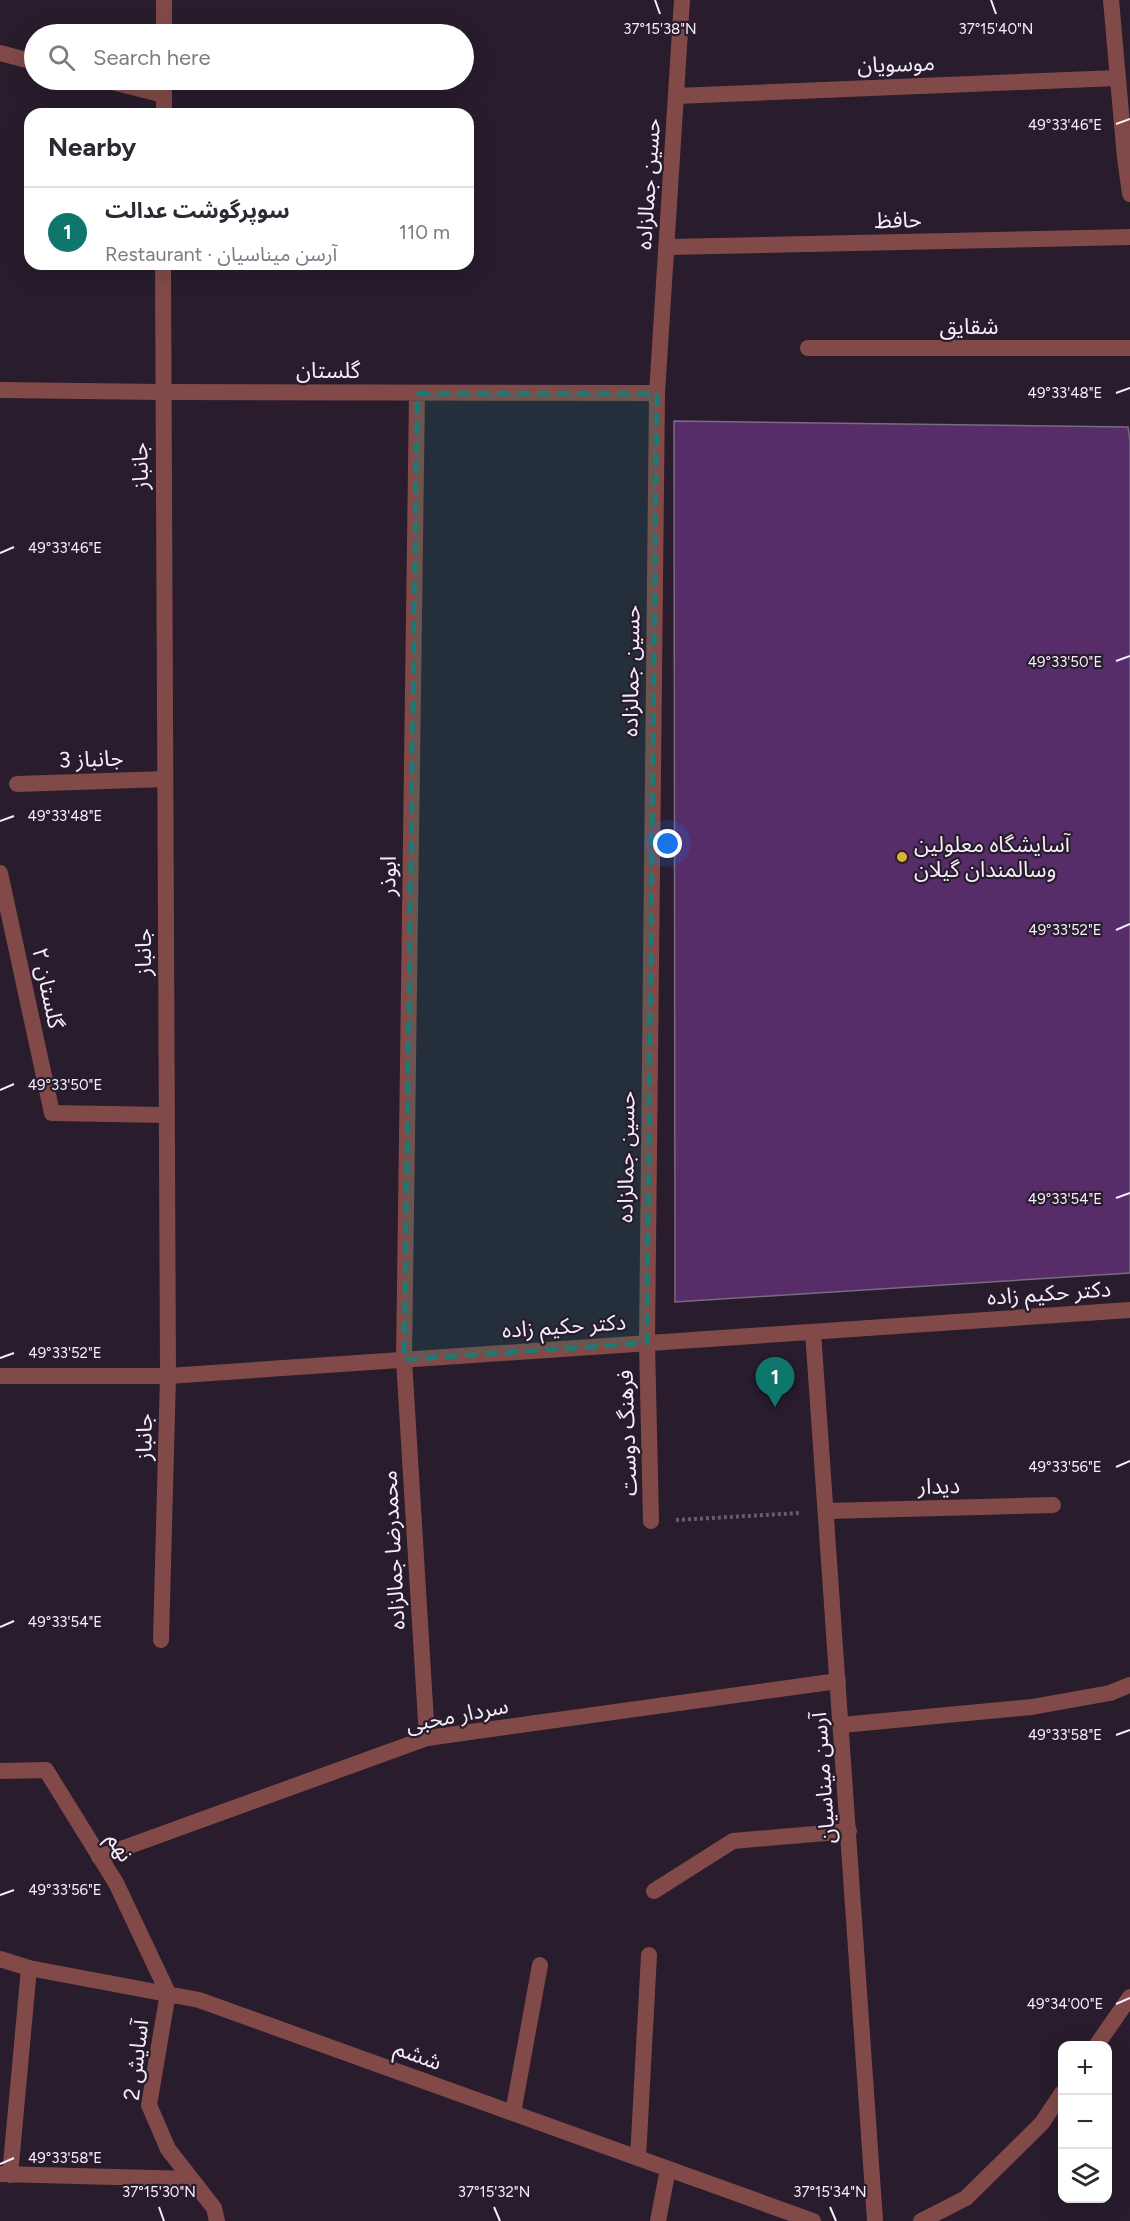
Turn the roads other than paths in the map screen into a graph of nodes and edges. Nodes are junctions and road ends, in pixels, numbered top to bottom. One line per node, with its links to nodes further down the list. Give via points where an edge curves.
1 (164, 0): 4 (street)
2 (682, 0): 9 (street, حسین جمالزاده)
3 (1111, 0): 7 (street)
4 (164, 24)
5 (0, 53): 6 (street)
6 (24, 59)
7 (1117, 78): 9 (street, موسویان); 11 (street)
8 (164, 90): 10 (street)
9 (676, 96): 14 (street, حسین جمالزاده)
10 (164, 108)
11 (1127, 158): 12 (street)
12 (1130, 194)
13 (1130, 237): 14 (street, حافظ)
14 (666, 247): 21 (street, حسین جمالزاده)
15 (163, 270): 19 (street, جانباز)
16 (808, 348): 17 (street, شقایق)
17 (1130, 348)
18 (0, 390): 19 (street, گلستان)
19 (162, 392): 20 (street, گلستان); 22 (street, جانباز)
20 (417, 393): 21 (street, گلستان); 29 (street, ابوذر)
21 (657, 393): 28 (street, حسین جمالزاده)
22 (165, 779): 23 (street, جانباز 3); 25 (street, جانباز)
23 (17, 784)
24 (0, 873): 25 (street, گلستان ۲, via 52,1113)
25 (166, 1115): 31 (street, جانباز)
26 (1130, 1310): 27 (street, دکتر حکیم زاده)
27 (813, 1332): 28 (street, دکتر حکیم زاده); 33 (street, آرسن میناسیان)
28 (647, 1343): 29 (street, دکتر حکیم زاده); 34 (street, فرهنگ دوست)
29 (405, 1360): 31 (street, دکتر حکیم زاده); 39 (street, محمدرضا جمالزاده)
30 (0, 1375): 31 (street, دکتر حکیم زاده)
31 (168, 1376): 35 (street, جانباز)
32 (1053, 1505): 33 (street, دیدار)
33 (826, 1511): 36 (street, آرسن میناسیان)
34 (651, 1521)
35 (161, 1640)
36 (838, 1681): 38 (street, آرسن میناسیان); 39 (street, سردار محبی)
37 (1130, 1685): 38 (street, via 1110,1693 1032,1707)
38 (842, 1725): 41 (street, آرسن میناسیان)
39 (426, 1738): 42 (street, سردار محبی)
40 (0, 1771): 42 (street, نهم, via 46,1770)
41 (849, 1831): 43 (street, via 733,1841); 60 (street, آرسن میناسیان)
42 (99, 1857): 48 (street, نهم, via 116,1883)
43 (654, 1891)
44 (649, 1955): 53 (street)
45 (0, 1959): 47 (street, ششم)
46 (540, 1965): 52 (street)
47 (29, 1968): 48 (street, ششم); 55 (street)
48 (168, 1993): 52 (street, ششم, via 199,2000); 56 (street, آسایش 2, via 149,2104 168,2149)
49 (1130, 1997): 50 (street)
50 (1099, 2041)
51 (1061, 2095): 61 (street, via 1042,2123 966,2198)
52 (513, 2113): 53 (street, ششم)
53 (638, 2158): 54 (street, ششم)
54 (668, 2169): 58 (street); 59 (street, ششم)
55 (5, 2175): 56 (street)
56 (190, 2179): 57 (street, آسایش 2, via 214,2208)
57 (217, 2221)
58 (658, 2221)
59 (813, 2221)
60 (876, 2221)
61 (921, 2221)

